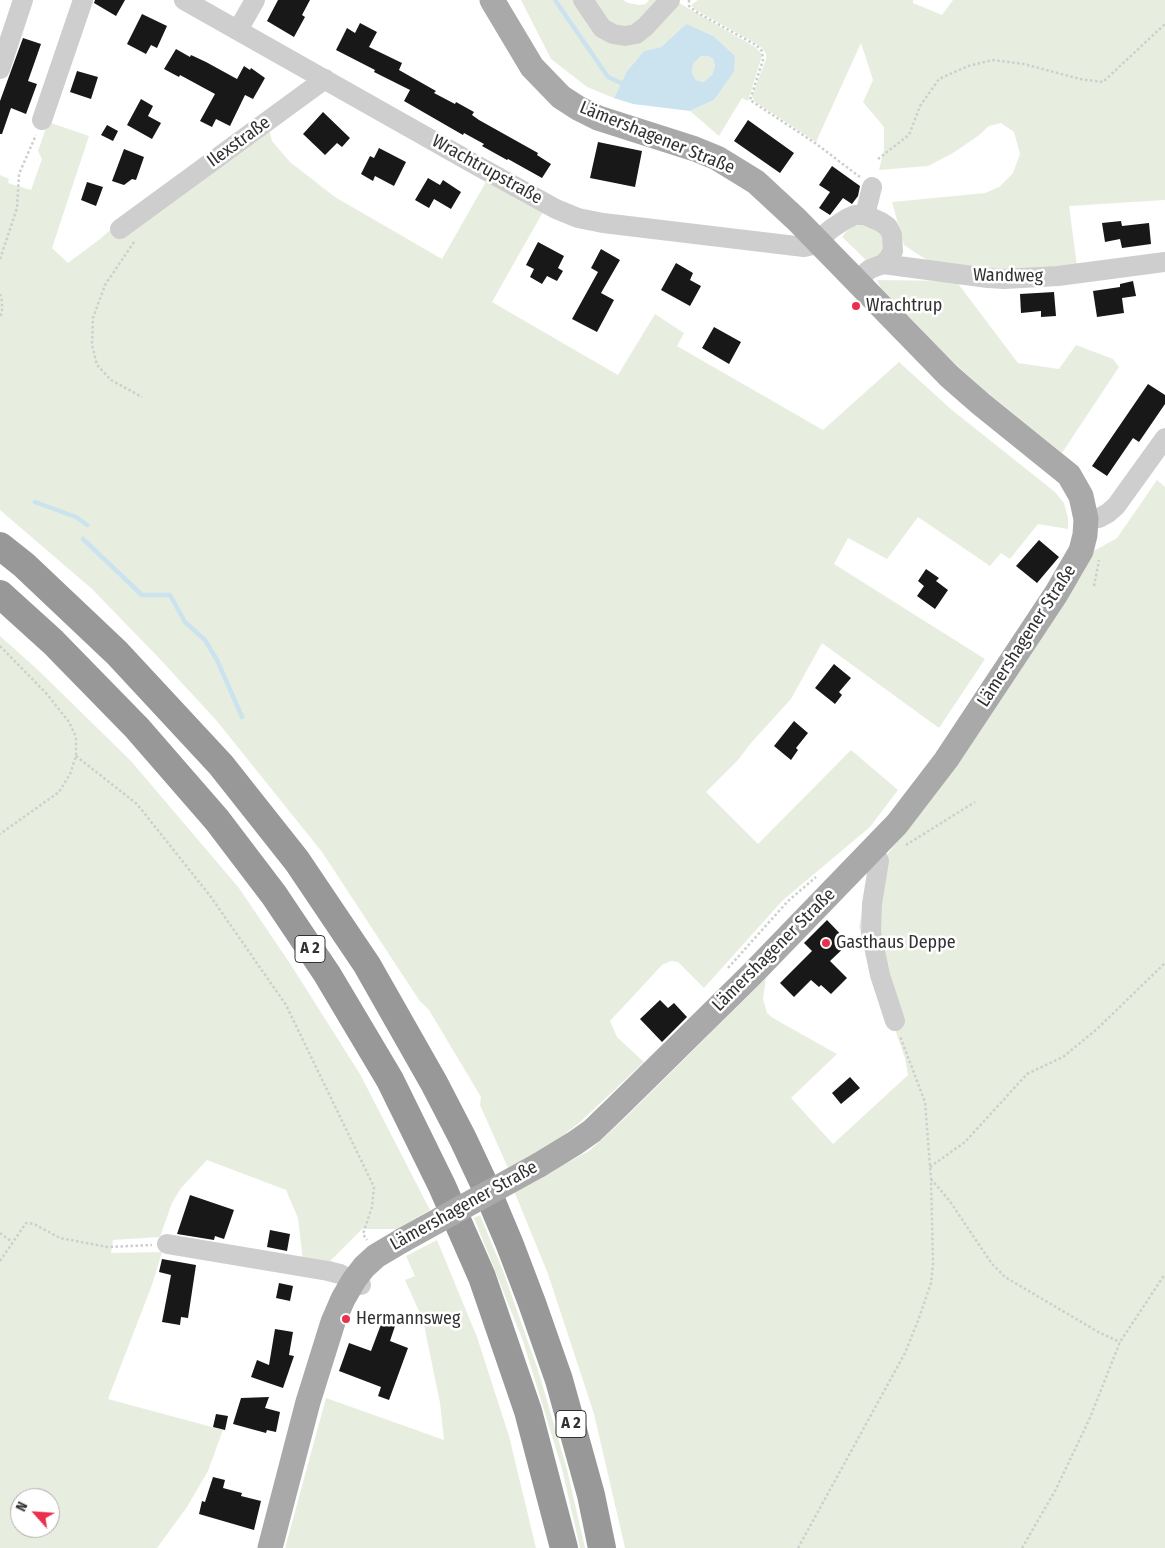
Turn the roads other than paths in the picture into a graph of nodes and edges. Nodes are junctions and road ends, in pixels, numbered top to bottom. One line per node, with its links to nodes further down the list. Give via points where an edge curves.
1 (24, 0): 9 (street)
2 (82, 0): 11 (street)
3 (184, 0): 8 (street, Wrachtrupstraße)
4 (255, 0): 8 (street)
5 (494, 0): 15 (main road, Lämershagener Straße, via 532,67 561,96 598,118 695,149 730,165 756,182)
6 (583, 0): 7 (street, via 602,28 625,36 636,34 645,27)
7 (670, 0)
8 (238, 30): 10 (street, Wrachtrupstraße)
9 (0, 69)
10 (325, 79): 14 (street, Ilexstraße, via 152,206); 15 (street, Wrachtrupstraße, via 556,209 578,218 804,247)
11 (42, 120)
12 (872, 187): 13 (street)
13 (865, 215): 15 (street, via 846,219); 17 (street, via 888,227 892,235 893,251)
14 (127, 236)
15 (818, 241): 18 (main road, Lämershagener Straße)
16 (1165, 262): 17 (street, Wandweg, via 1058,276 1004,279)
17 (883, 264): 18 (street, via 870,269)
18 (856, 281): 20 (main road, Lämershagener Straße, via 955,381 1069,475 1081,496)
19 (1165, 438): 20 (street, via 1116,506 1099,518)
20 (1086, 519): 23 (main road, Lämershagener Straße, via 1081,552 1056,594 946,760)
21 (0, 546): 29 (highway, A 2, via 117,653 221,765 297,861 367,965 434,1083 510,1245 559,1380)
22 (0, 594): 28 (highway, A 2, via 53,642 137,728 217,820 322,966 390,1080 482,1277 528,1411)
23 (876, 855): 24 (street, via 871,932); 26 (main road, Lämershagener Straße, bridge, via 592,1131 539,1165 376,1256 364,1267)
24 (895, 1022)
25 (167, 1244): 26 (street, via 328,1271)
26 (358, 1283): 27 (main road, Lämershagener Straße, via 343,1298 333,1322)
27 (270, 1548)
28 (564, 1548)
29 (602, 1548)

